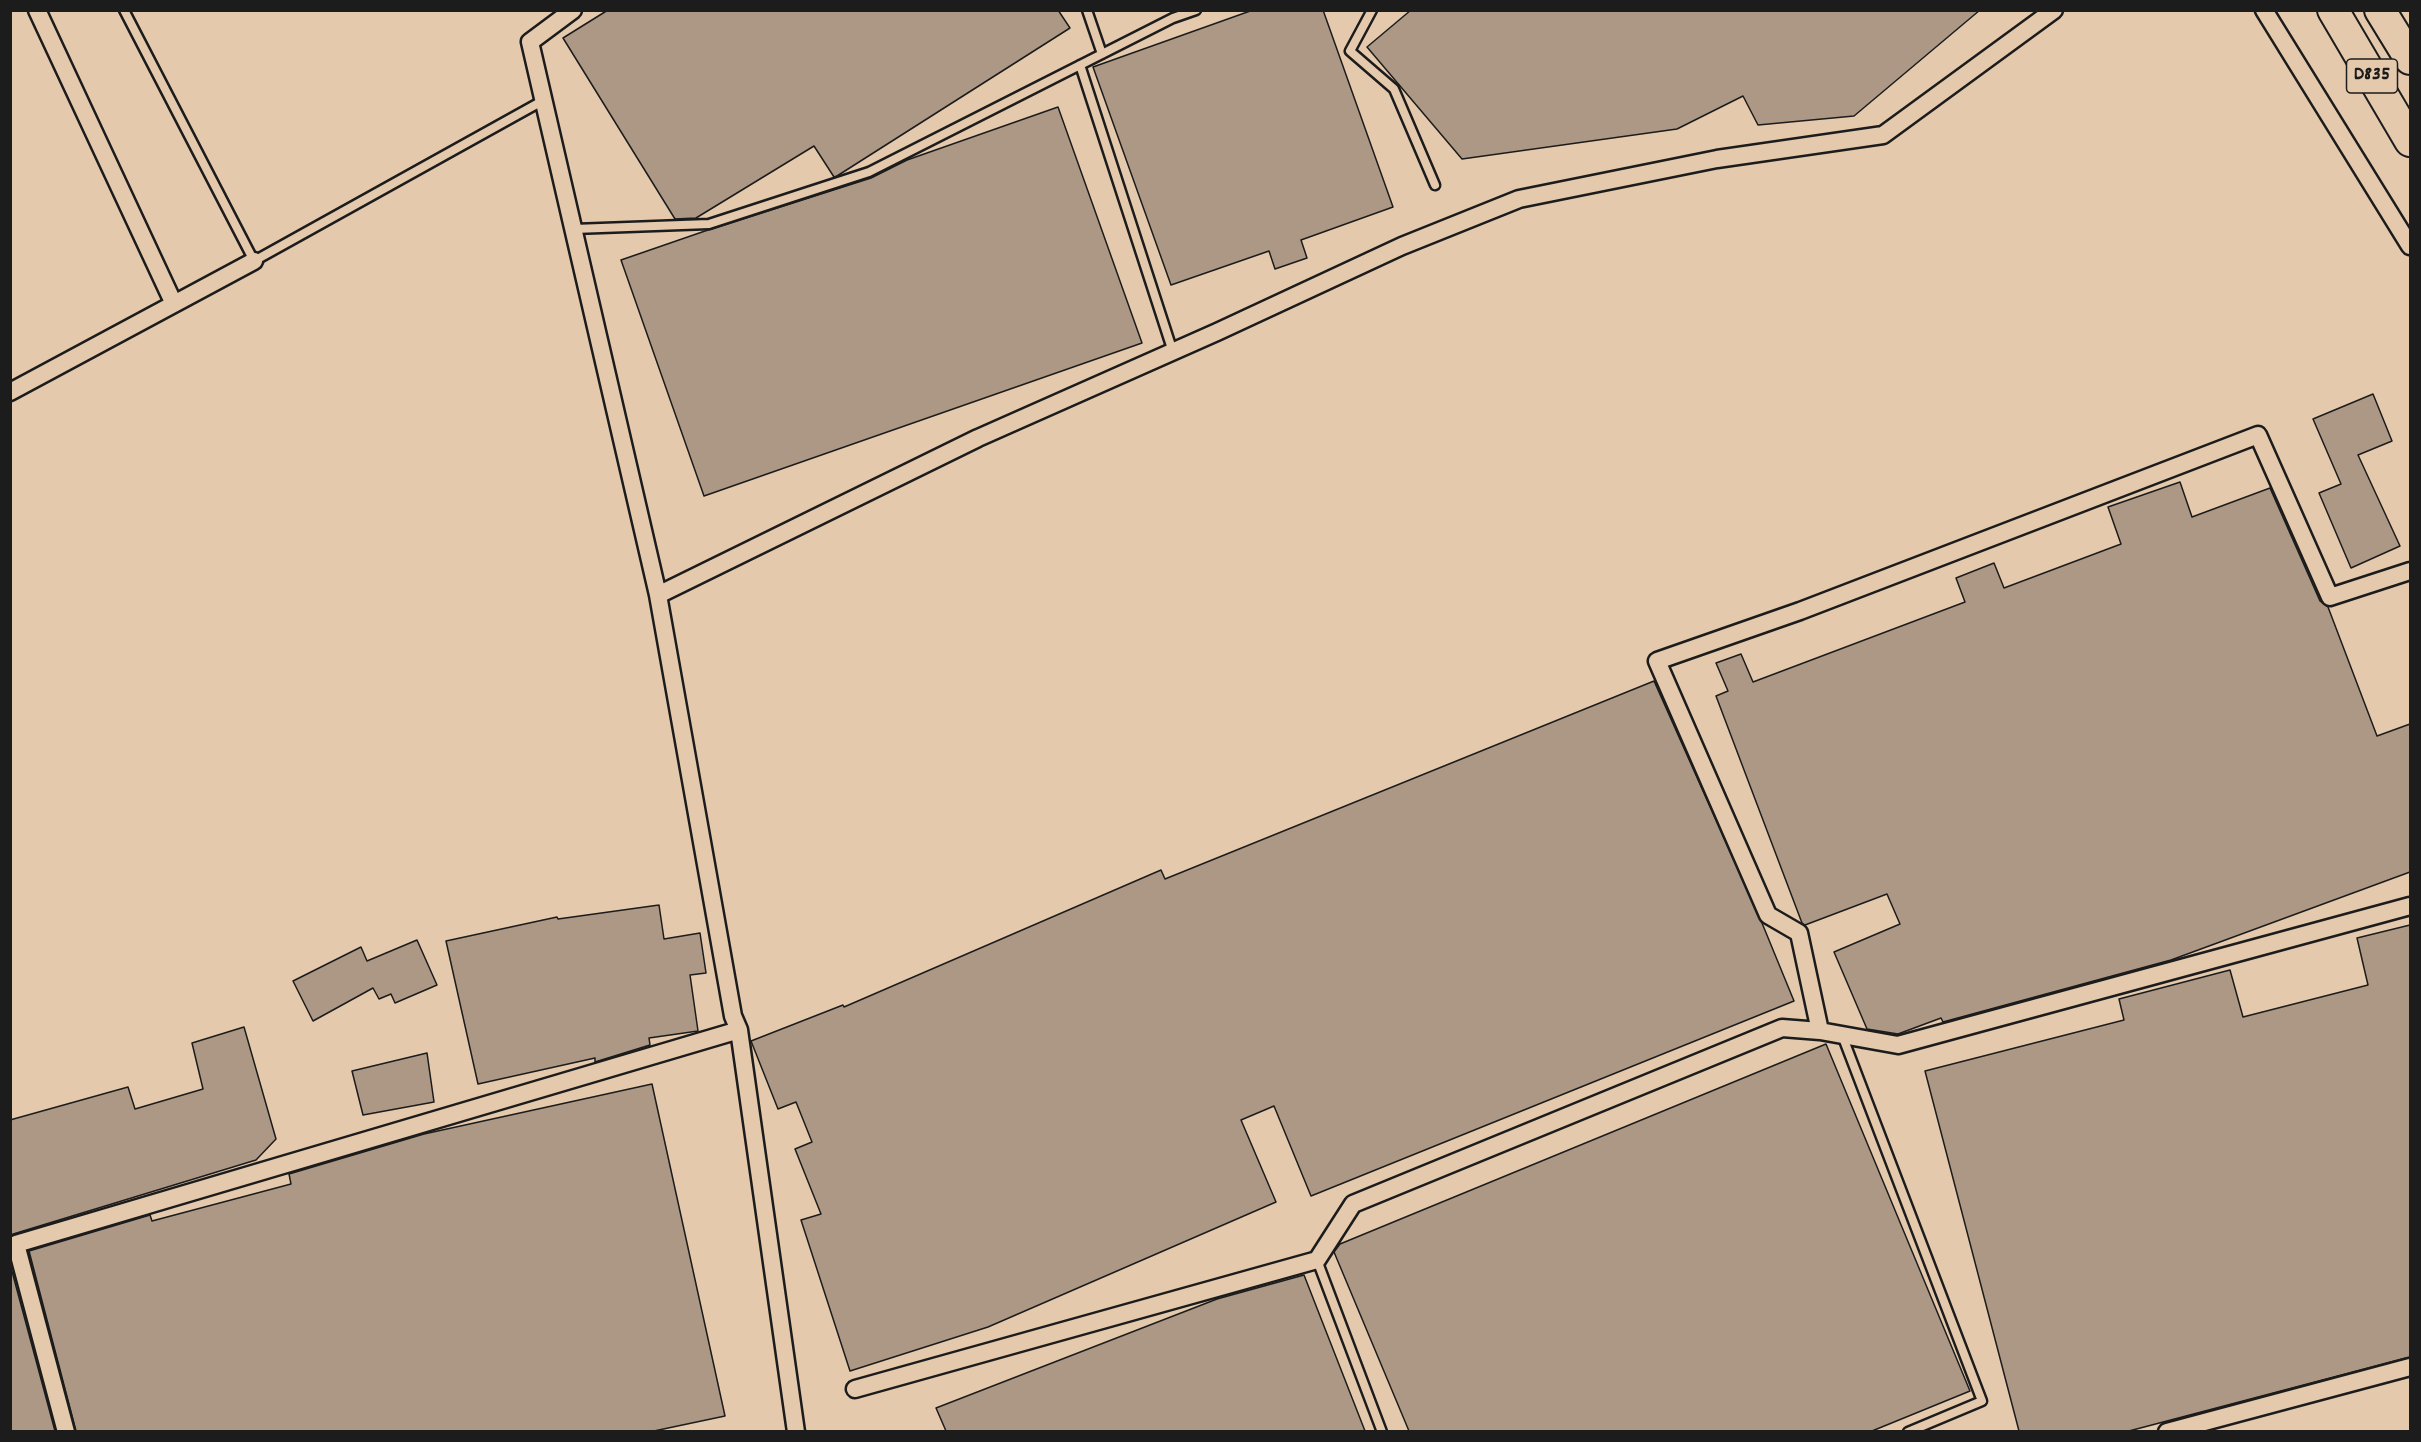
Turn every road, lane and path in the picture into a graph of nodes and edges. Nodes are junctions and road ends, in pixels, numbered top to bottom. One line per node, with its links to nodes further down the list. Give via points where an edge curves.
1 (37, 10): 20 (street)
2 (124, 10): 19 (lane)
3 (573, 10): 14 (street, via 530,42)
4 (1087, 10): 11 (lane)
5 (1196, 10): 11 (lane)
6 (1372, 10): 16 (lane, via 1350,51 1394,89)
7 (2054, 10): 21 (street, via 1883,135 1718,159 1519,199 1402,246)
8 (2264, 10): 18 (street)
9 (2333, 10): 15 (highway, D835)
10 (2380, 10): 12 (highway, D835)
11 (1102, 54): 13 (lane)
12 (2410, 59)
13 (1080, 64): 17 (lane, via 869,172 709,224); 21 (lane)
14 (544, 100): 17 (street); 19 (lane)
15 (2410, 141)
16 (1435, 185)
17 (574, 229): 24 (street)
18 (2410, 246)
19 (254, 261): 20 (street)
20 (174, 304): 22 (street)
21 (1173, 352): 24 (street, via 978,438)
22 (12, 387)
23 (2410, 571): 27 (street, via 2330,597 2258,435 1800,611 1658,661 1768,915 1799,933)
24 (658, 595): 26 (street, via 733,1016)
25 (2410, 906): 28 (street, via 1898,1045)
26 (739, 1030): 29 (street); 34 (street)
27 (1820, 1031): 28 (street); 30 (street, via 1782,1028 1353,1204)
28 (1842, 1035): 36 (lane, via 1982,1401)
29 (13, 1245): 33 (street)
30 (1317, 1260): 32 (street); 35 (lane)
31 (2410, 1366): 37 (street)
32 (855, 1389)
33 (66, 1431)
34 (796, 1431)
35 (1382, 1431)
36 (1908, 1431)
37 (2167, 1431)

